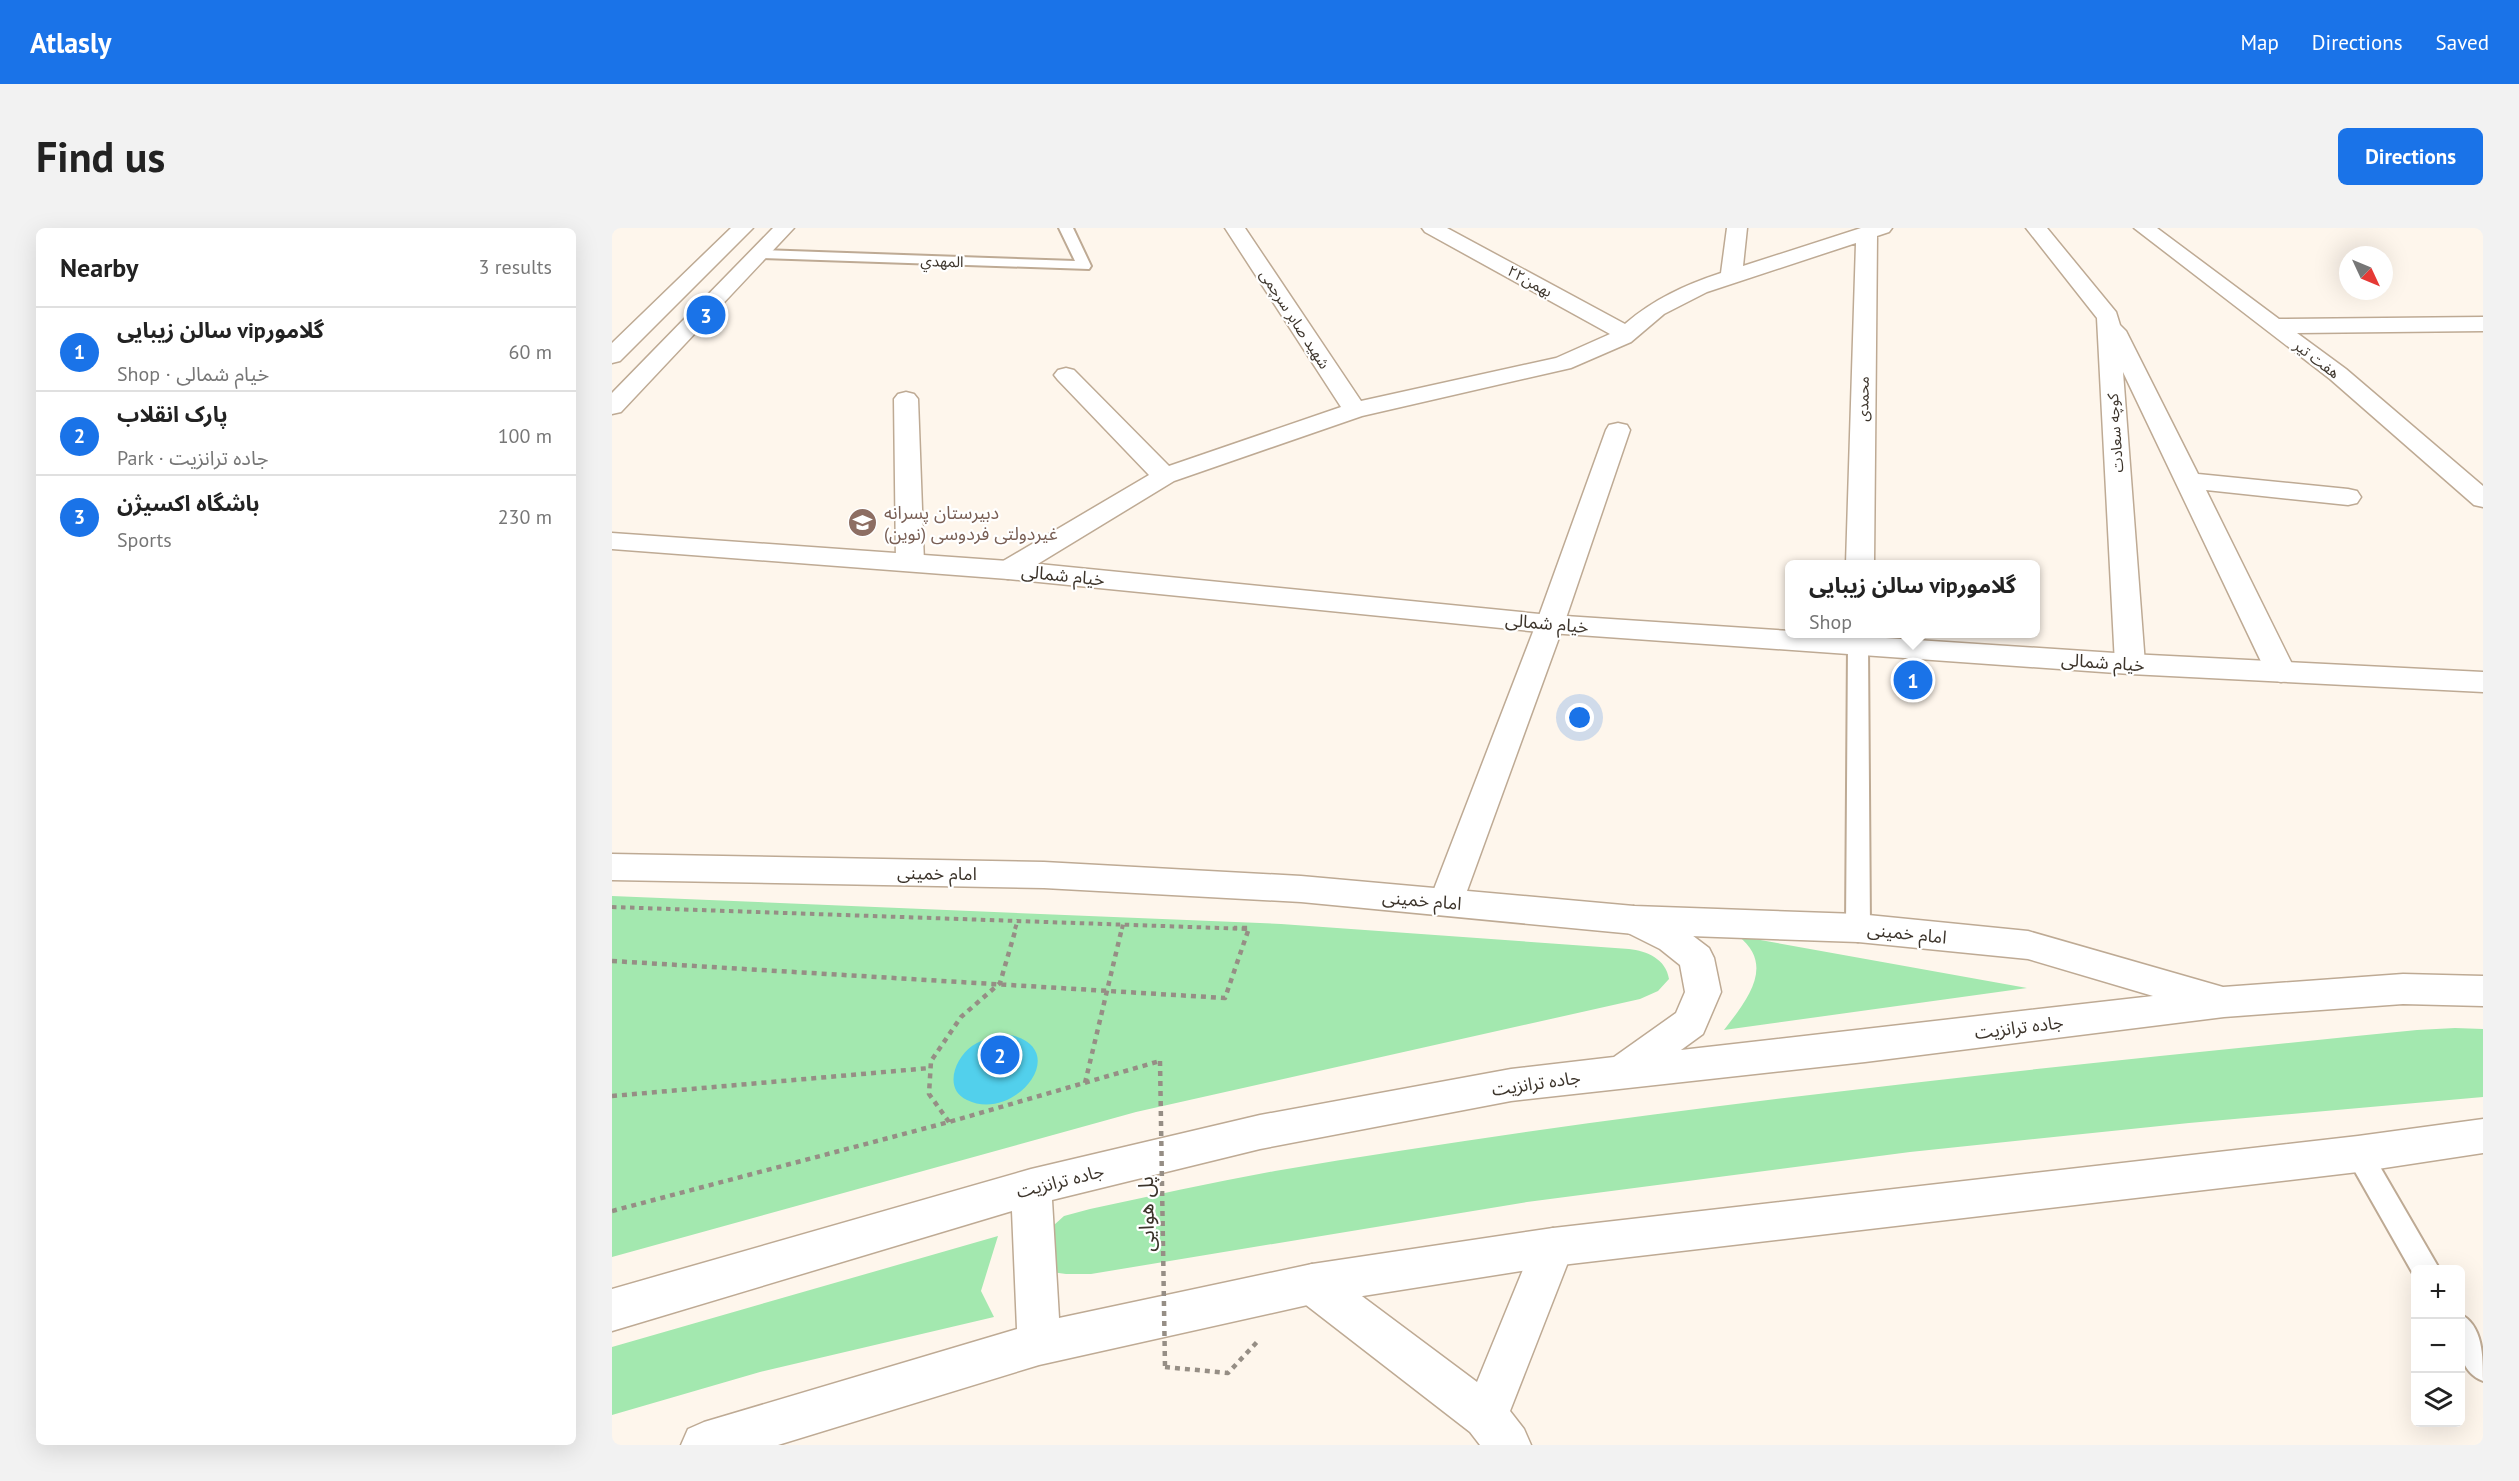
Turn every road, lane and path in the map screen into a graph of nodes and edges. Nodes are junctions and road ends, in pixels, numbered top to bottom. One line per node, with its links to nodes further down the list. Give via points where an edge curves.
1 (743, 228): 16 (street)
2 (784, 228): 10 (street)
3 (1066, 228): 10 (lane, المهدي, via 1084,266)
4 (1235, 228): 20 (street, شهید صابر سرچمی)
5 (1432, 228): 15 (street, ۲۲بهمن)
6 (1737, 228): 11 (street)
7 (2036, 228): 12 (street)
8 (2144, 228): 14 (street, هفت تير)
9 (1874, 230): 11 (street); 27 (street, محمدی)
10 (759, 254): 19 (street)
11 (1731, 276): 15 (street, via 1656,309)
12 (2108, 317): 23 (street); 34 (street, کوچه سعادت)
13 (2483, 324): 14 (street)
14 (2274, 326): 25 (street, هفت تير, via 2338,374)
15 (1627, 334): 20 (street, via 1563,363)
16 (612, 356)
17 (1066, 375): 22 (street)
18 (906, 399): 28 (street)
19 (612, 407)
20 (1355, 410): 22 (street)
21 (1618, 430): 30 (street)
22 (1165, 476): 29 (street)
23 (2188, 481): 24 (street); 35 (street)
24 (2348, 497)
25 (2483, 499)
26 (612, 541): 28 (street, خیام شمالی)
27 (1860, 560)
28 (910, 563): 29 (street, خیام شمالی)
29 (1008, 570): 30 (street, خیام شمالی)
30 (1550, 624): 31 (street, خیام شمالی); 38 (street)
31 (1785, 636)
32 (1820, 638): 33 (street, خیام شمالی)
33 (1858, 640): 34 (street, خیام شمالی); 43 (lane)
34 (2130, 664): 35 (street, خیام شمالی)
35 (2281, 672): 36 (street, خیام شمالی)
36 (2483, 682)
37 (612, 867): 38 (street, امام خمینی, via 1044,875 1301,889)
38 (1446, 902): 41 (street, امام خمینی)
39 (612, 907): 40 (path)
40 (1018, 920): 42 (path); 45 (path)
41 (1634, 920): 43 (street, امام خمینی); 52 (street, via 1672,939 1696,958 1703,992 1690,1023)
42 (1124, 923): 47 (path); 47 (path, via 1249,928 1225,998)
43 (1858, 928): 49 (street, امام خمینی, via 2028,945)
44 (612, 961): 45 (path)
45 (1000, 983): 47 (path); 51 (path, via 961,1017)
46 (2403, 989): 48 (street, جاده ترانزیت); 49 (street, جاده ترانزیت); 50 (street)
47 (1106, 990): 53 (path)
48 (2483, 991)
49 (2224, 1002): 52 (street, جاده ترانزیت)
50 (2483, 1016)
51 (930, 1068): 54 (path); 55 (path, via 929,1094)
52 (1626, 1071): 58 (street, جاده ترانزیت, via 1511,1085 1260,1132)
53 (1085, 1083): 55 (path); 67 (path, پل هوایی, bridge, via 1160,1061 1165,1367)
54 (612, 1096)
55 (950, 1122): 59 (path)
56 (2483, 1136): 57 (street)
57 (2358, 1154): 60 (street); 61 (lane)
58 (1031, 1187): 63 (street, جاده ترانزیت); 65 (street)
59 (612, 1211)
60 (1553, 1247): 62 (street); 68 (street)
61 (2424, 1265)
62 (1312, 1284): 65 (street); 68 (street)
63 (612, 1310)
64 (2465, 1336): 66 (lane)
65 (1039, 1344): 69 (street)
66 (2483, 1366)
67 (1228, 1373)
68 (1497, 1430)
69 (704, 1445)

